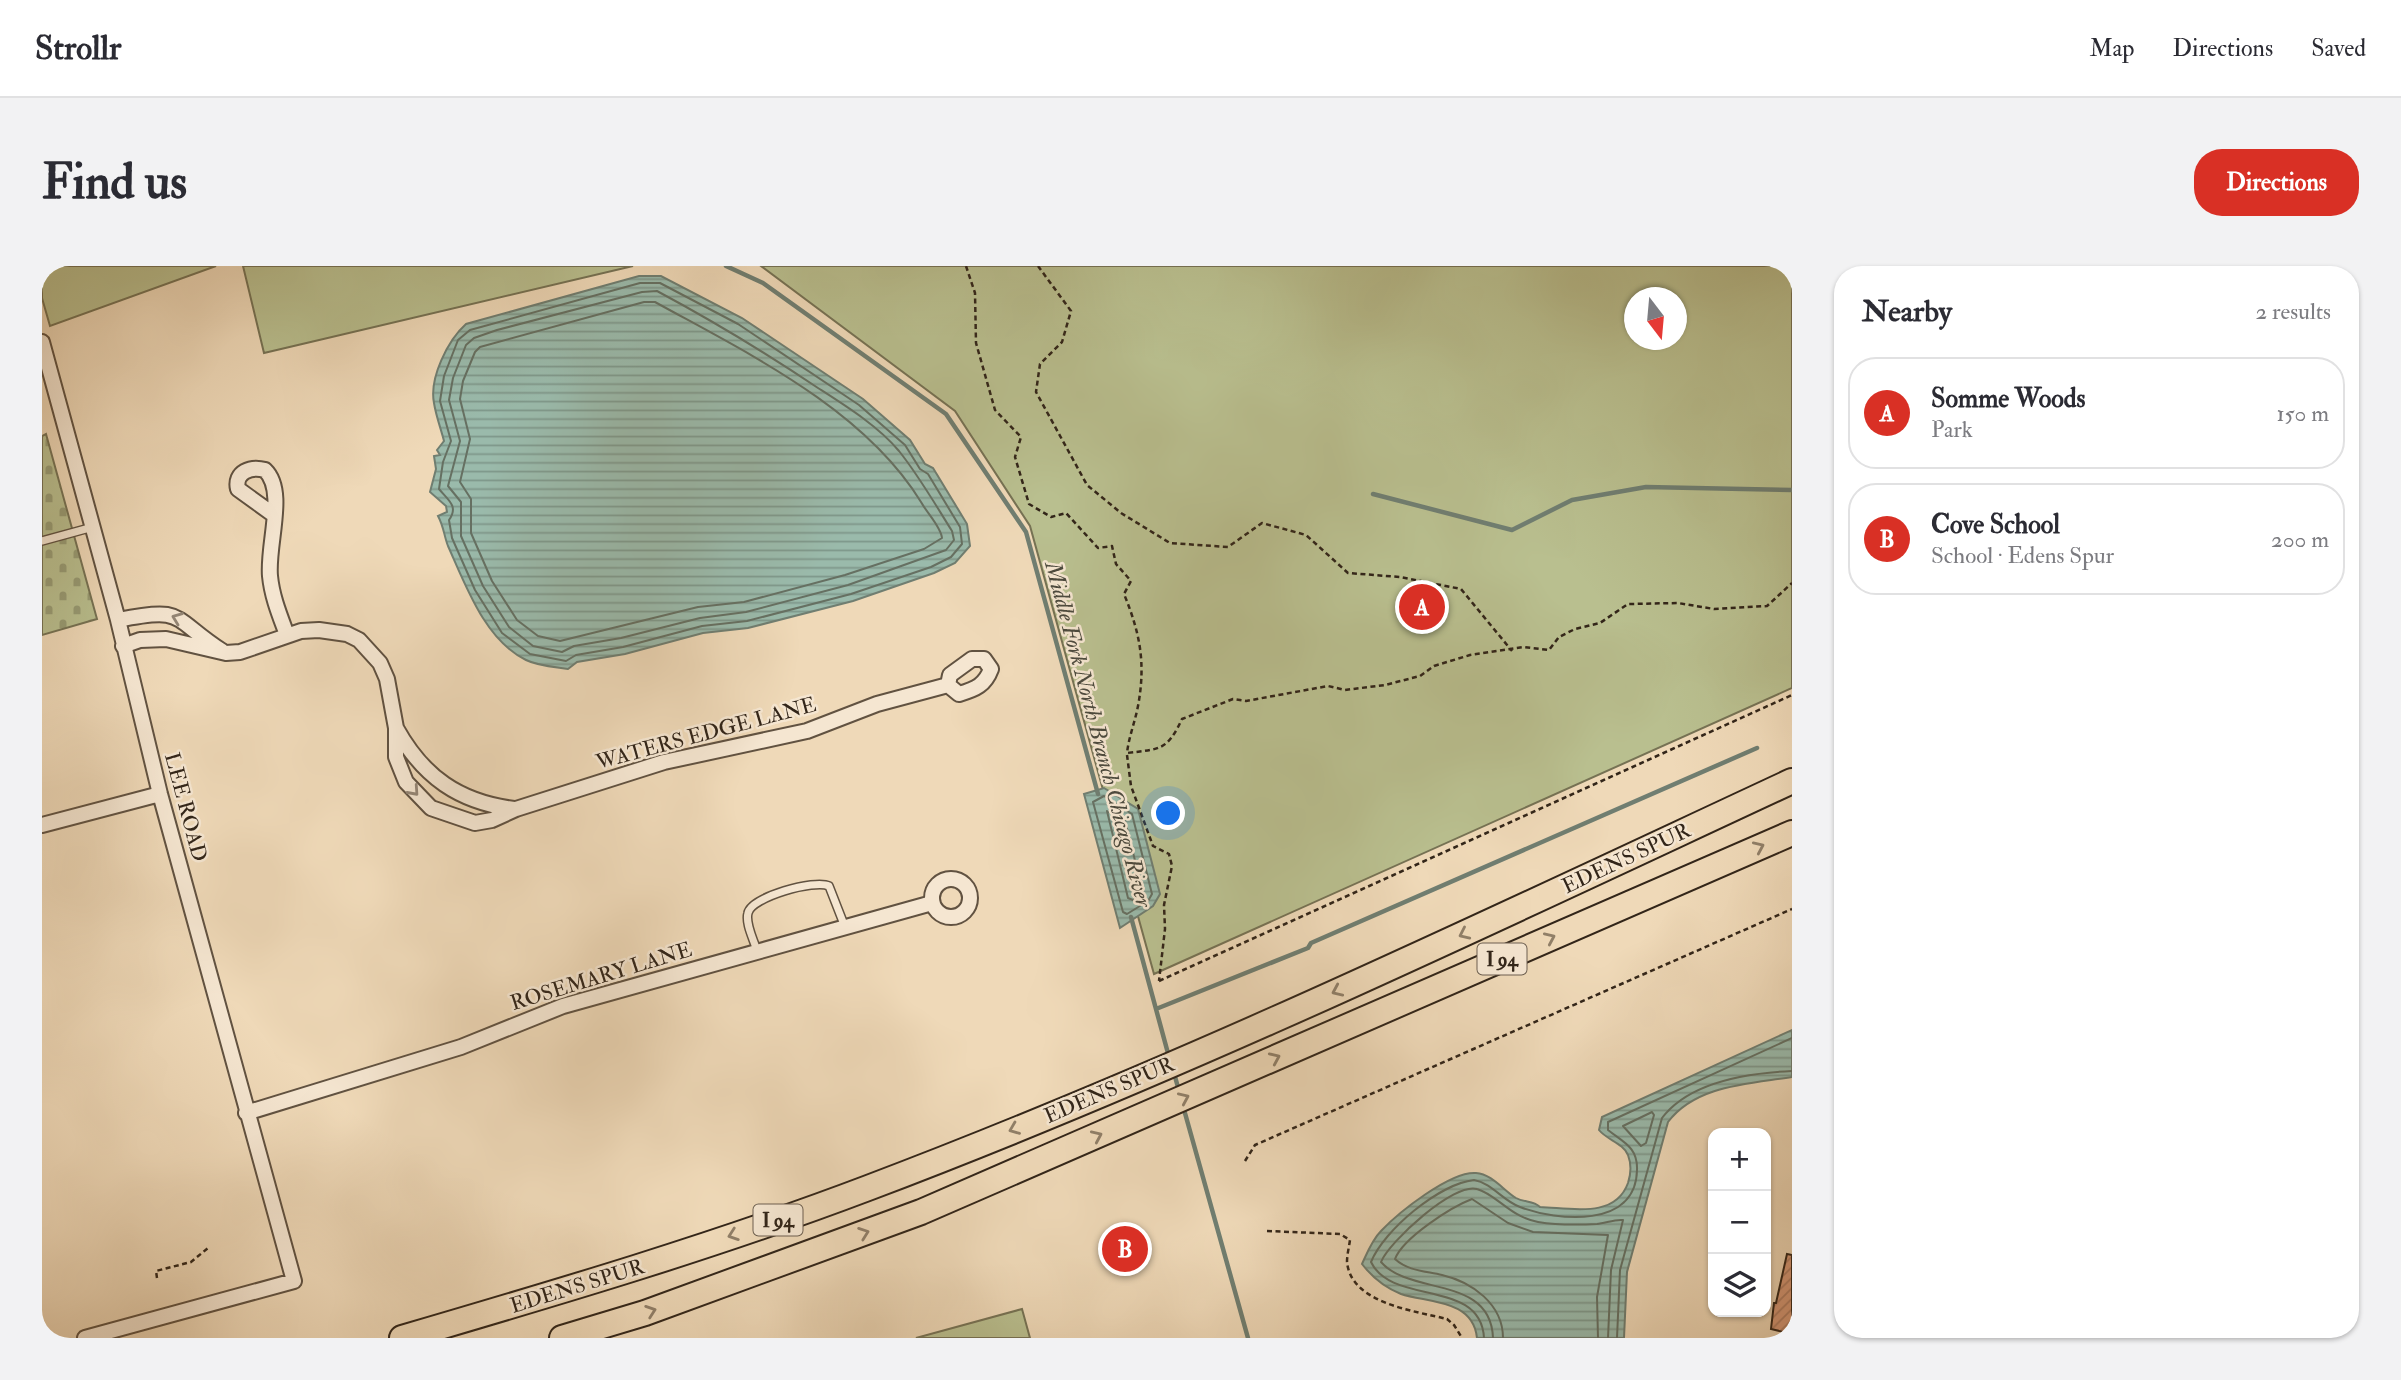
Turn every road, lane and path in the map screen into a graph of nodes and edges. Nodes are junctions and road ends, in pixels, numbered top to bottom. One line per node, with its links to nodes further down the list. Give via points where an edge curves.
1 (966, 266): 16 (path, via 975,293 976,343 995,410 1021,437 1015,457 1029,504 1051,517 1066,513 1098,548 1112,546 1116,564 1131,581 1124,594 1138,629 1141,672)
2 (1038, 266): 11 (path, via 1071,311 1062,342 1040,364 1036,392 1087,485 1121,513 1170,543 1228,547 1262,523 1306,535 1348,573 1461,589)
3 (42, 342): 5 (street, LEE ROAD)
4 (274, 515): 9 (street, via 269,546 271,582)
5 (94, 527): 6 (lane); 8 (street, LEE ROAD)
6 (42, 541)
7 (1792, 583): 11 (path, via 1767,606 1714,609 1678,603 1628,604 1600,623 1559,637 1549,650)
8 (118, 620): 10 (street, LEE ROAD); 12 (street, one-way to 8, via 190,623 170,614)
9 (287, 635): 12 (street, WATERS EDGE LANE, via 254,649); 15 (street, WATERS EDGE LANE, via 319,630 359,640 380,663 387,679)
10 (123, 646): 12 (street, WATERS EDGE LANE, via 166,639); 18 (street, LEE ROAD)
11 (1512, 651): 16 (path, via 1458,659 1385,685 1345,690 1328,686 1246,701 1233,699 1182,719 1162,749)
12 (226, 653)
13 (948, 685): 19 (street, WATERS EDGE LANE, via 877,704 807,731 664,762)
14 (1792, 695): 16 (path, via 1159,981 1164,905 1172,866 1169,854 1153,846 1131,786)
15 (396, 728): 19 (street, WATERS EDGE LANE, via 421,766 452,792); 19 (street, WATERS EDGE LANE, one-way to 19, via 398,768 430,808 475,823)
16 (1127, 753)
17 (1792, 781): 32 (highway, EDENS SPUR / I 94, one-way to 32, via 1146,1076 867,1189 624,1273)
18 (160, 794): 20 (street); 26 (street, LEE ROAD)
19 (516, 809)
20 (42, 825)
21 (1792, 832): 33 (highway, EDENS SPUR / I 94, one-way to 21, via 645,1313 921,1212)
22 (932, 903): 24 (street, ROSEMARY LANE)
23 (1792, 909): 27 (path, via 1255,1145)
24 (845, 927): 25 (street, ROSEMARY LANE); 25 (lane, via 829,886 804,885 751,906 748,920)
25 (757, 951): 26 (street, ROSEMARY LANE, via 563,1006 461,1047)
26 (246, 1113): 31 (street, LEE ROAD, via 294,1281)
27 (1245, 1161)
28 (1267, 1231): 34 (path, via 1340,1234 1350,1240 1347,1264 1358,1286 1393,1307 1447,1319)
29 (208, 1248): 30 (path, via 191,1262 156,1271)
30 (157, 1278)
31 (85, 1338)
32 (402, 1338)
33 (562, 1338)
34 (1462, 1338)

